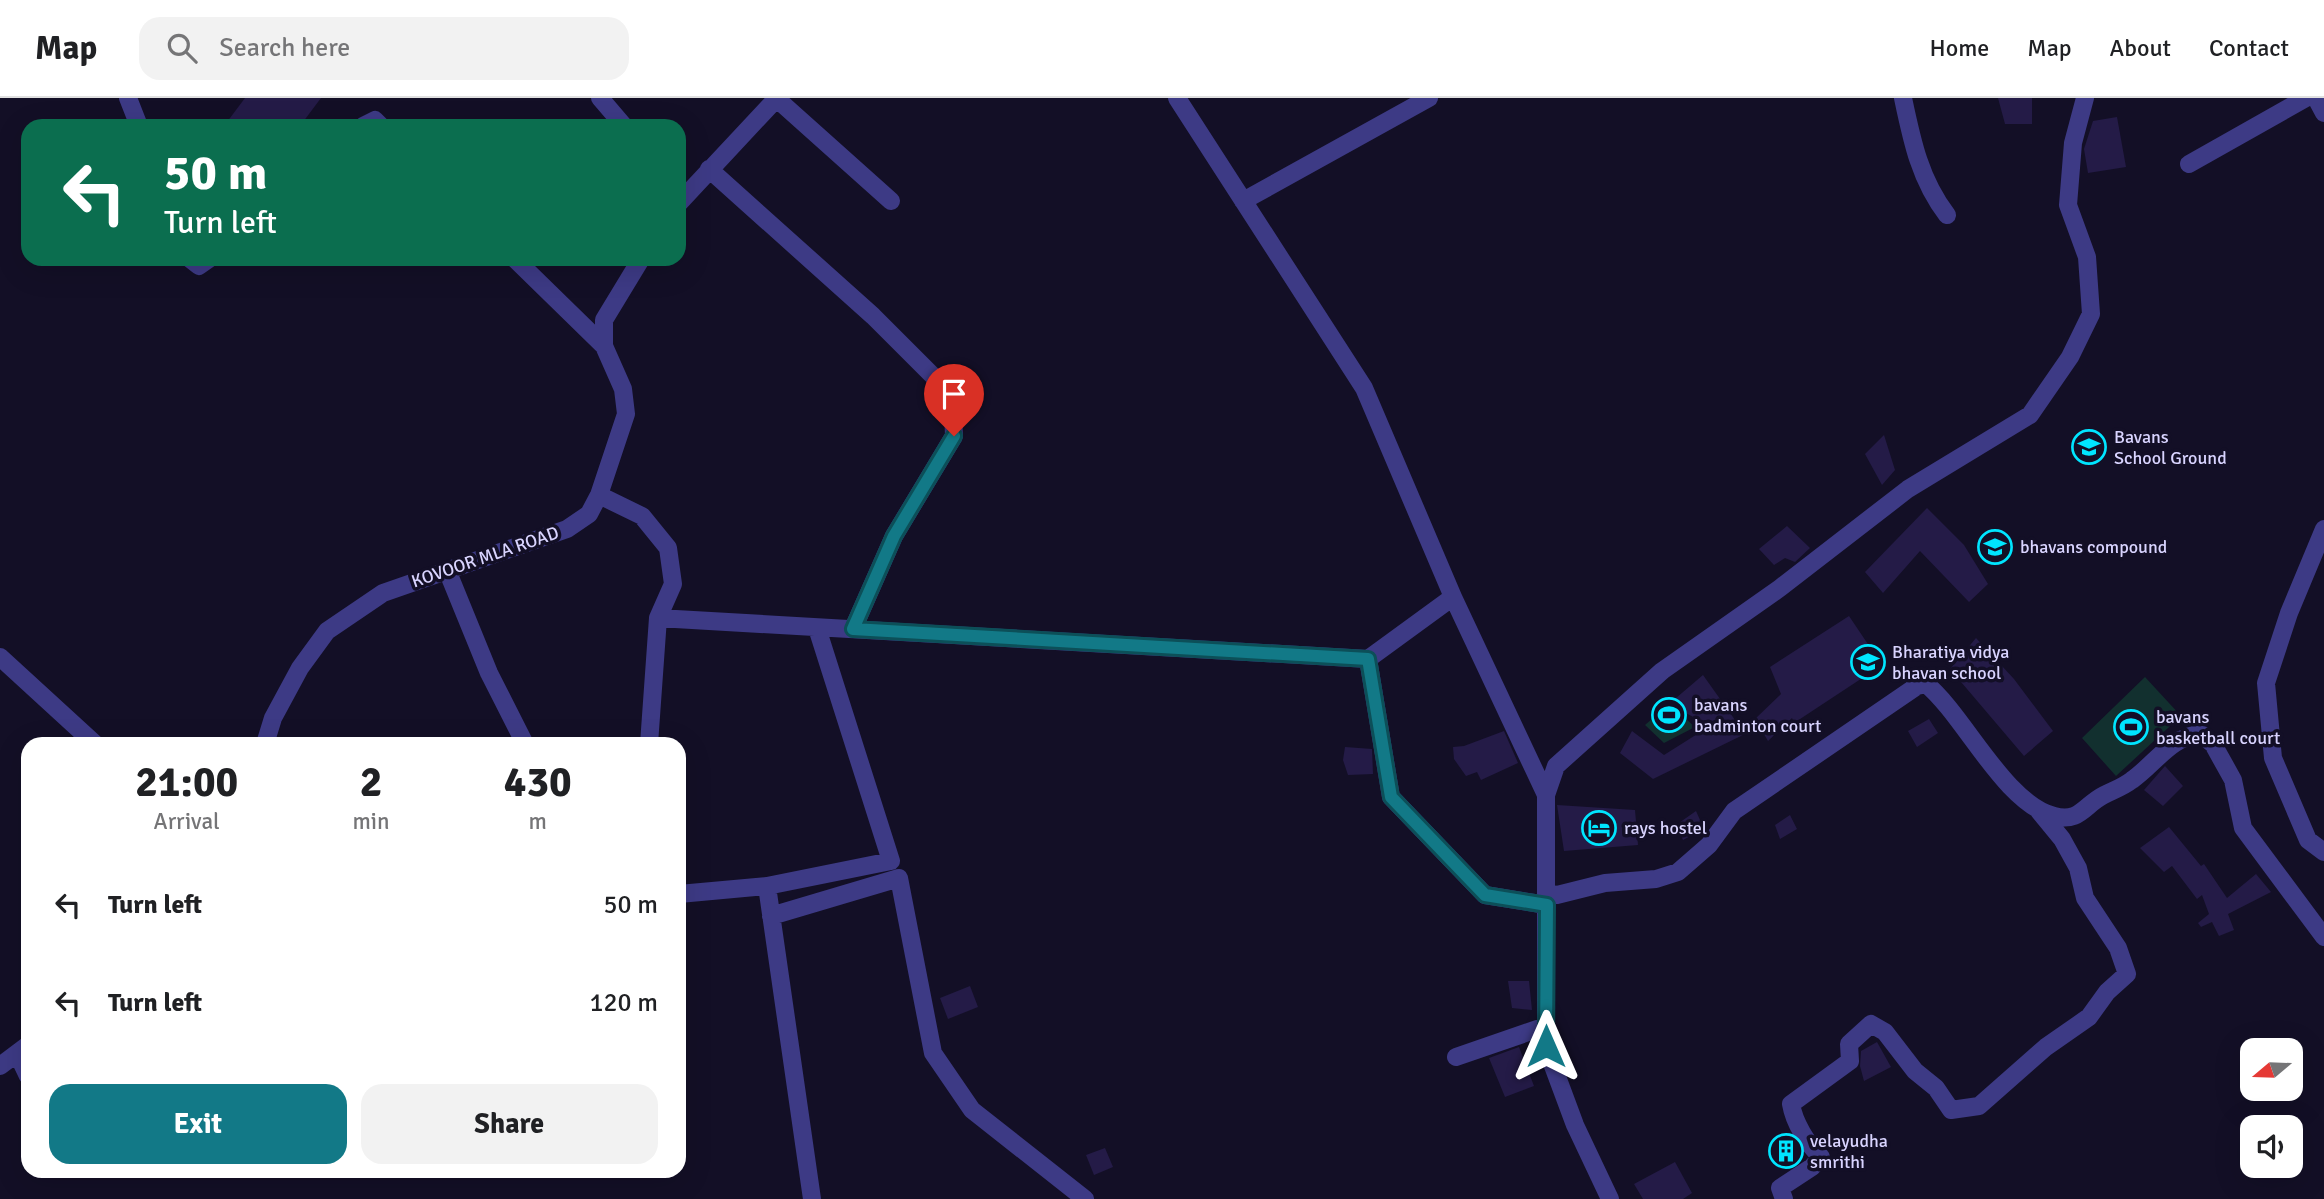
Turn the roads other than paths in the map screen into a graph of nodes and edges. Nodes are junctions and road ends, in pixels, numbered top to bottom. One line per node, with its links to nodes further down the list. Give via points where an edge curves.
1 (128, 98): 11 (street)
2 (600, 98): 12 (street)
3 (777, 98): 14 (street); 16 (street)
4 (1177, 98): 17 (street)
5 (1429, 98): 17 (street)
6 (1902, 98): 18 (street, via 1928,190)
7 (2085, 98): 35 (street, via 2073,143 2068,205 2087,257 2091,314 2070,357 2030,415 1908,489 1662,671 1556,766)
8 (2306, 98): 13 (street)
9 (2316, 98): 10 (street)
10 (2324, 113)
11 (136, 119)
12 (618, 119)
13 (2189, 164)
14 (709, 169): 15 (street); 28 (street, via 873,316 938,381 953,411 954,436 894,536)
15 (686, 189)
16 (891, 201)
17 (1243, 201): 25 (street, via 1364,388)
18 (1947, 215)
19 (522, 266): 21 (street)
20 (637, 266): 21 (street, via 604,320)
21 (604, 346): 22 (street, KOVOOR MLA ROAD, via 623,390 626,414)
22 (599, 495): 24 (street, KOVOOR MLA ROAD, via 589,514 567,529); 26 (street, via 642,516 668,548 673,584)
23 (2324, 529): 37 (street, via 2266,683 2273,758 2308,840)
24 (447, 570): 32 (street, KOVOOR MLA ROAD, via 383,593 327,631 300,668); 33 (street, via 489,673)
25 (1453, 597): 30 (street); 35 (street)
26 (658, 618): 27 (street); 34 (street)
27 (817, 628): 28 (street); 38 (street, via 891,861)
28 (853, 629): 30 (street)
29 (0, 657): 31 (street)
30 (1368, 659): 40 (street, via 1391,797 1485,895)
31 (87, 737)
32 (267, 737)
33 (521, 737)
34 (650, 737)
35 (1546, 794): 40 (street)
36 (2039, 811): 40 (street, via 1994,767 1926,684 1741,807 1678,873 1605,883); 42 (street, via 2076,817 2135,778 2174,743 2201,734 2213,744 2233,780 2243,828); 50 (street, via 2078,868 2085,898 2118,948 2127,974 2089,1017 2046,1047 1979,1106 1951,1110 1885,1032 1871,1024 1849,1044 1850,1061 1791,1104 1793,1117 1821,1157 1780,1188)
37 (2324, 852)
38 (767, 886): 39 (street); 41 (street)
39 (686, 893)
40 (1547, 899): 43 (street)
41 (771, 916): 47 (street); 48 (street, via 899,878 933,1054 972,1110)
42 (2324, 937)
43 (1546, 1026): 45 (street); 49 (street, via 1546,1046 1575,1125)
44 (21, 1050): 46 (street)
45 (1455, 1057)
46 (0, 1066)
47 (812, 1199)
48 (1085, 1199)
49 (1611, 1199)
50 (1784, 1199)

